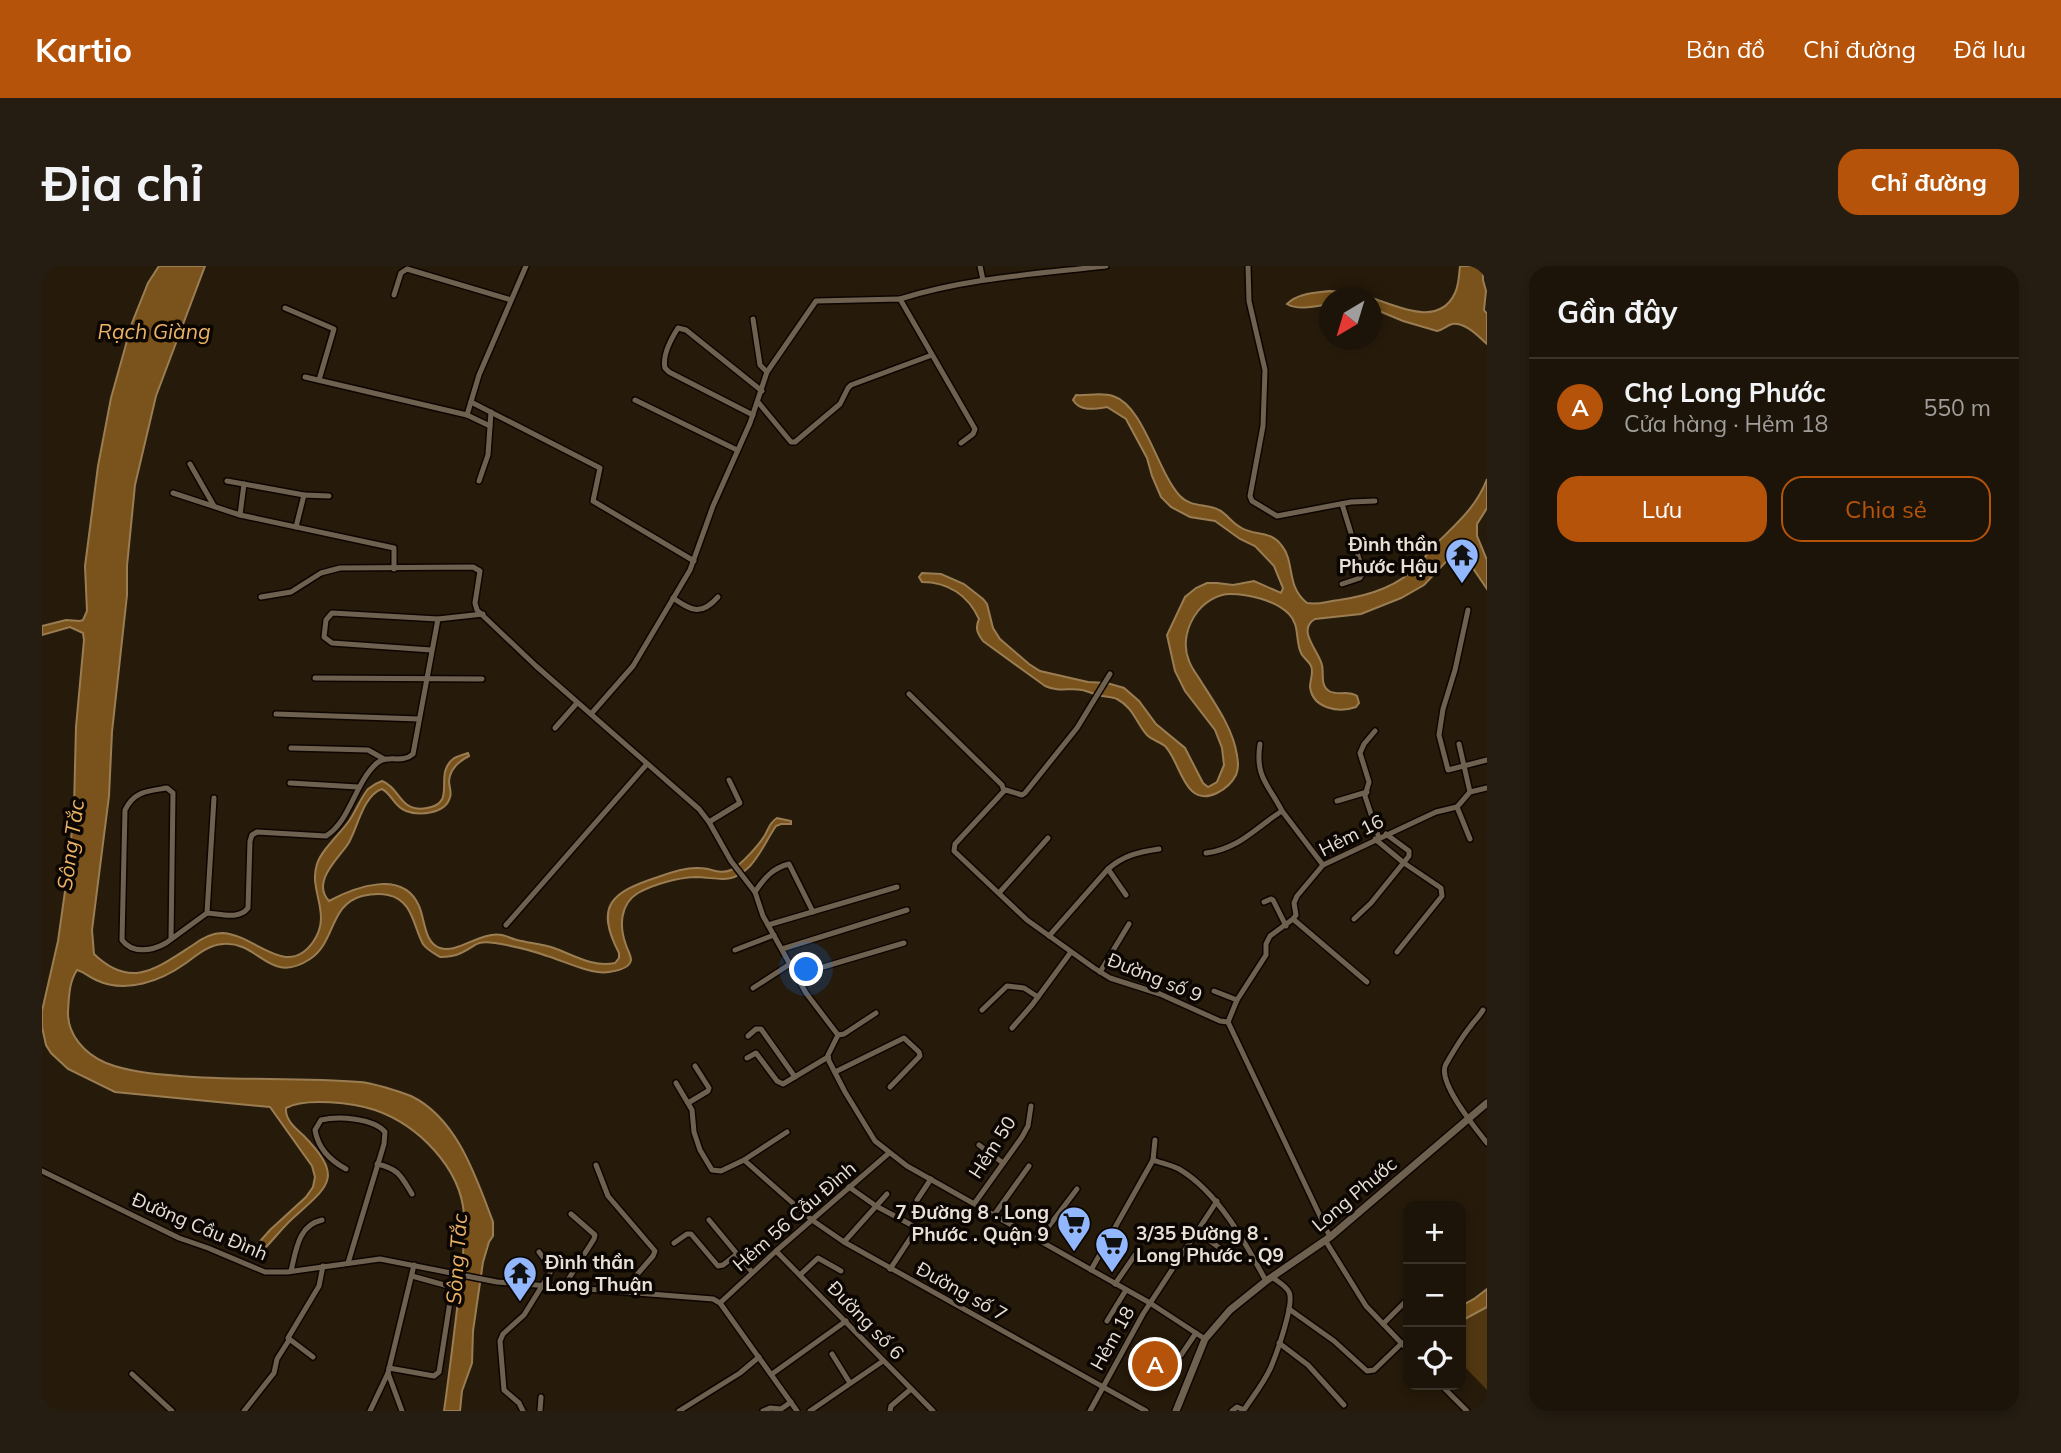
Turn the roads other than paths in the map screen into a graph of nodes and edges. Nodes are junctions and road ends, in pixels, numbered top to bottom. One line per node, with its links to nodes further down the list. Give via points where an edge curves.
1 (526, 266): 10 (street)
2 (981, 266): 7 (street)
3 (1106, 266): 5 (street)
4 (1248, 266): 35 (street, via 1249,301 1265,370 1263,426 1250,496 1277,516)
5 (1096, 267): 6 (street)
6 (1066, 268): 7 (street)
7 (983, 281): 9 (street)
8 (394, 295): 10 (street, via 401,273 407,269)
9 (900, 299): 13 (street); 14 (street, via 816,301)
10 (511, 300): 19 (street)
11 (285, 308): 16 (street, via 334,329)
12 (753, 319): 14 (street, via 760,365)
13 (932, 355): 20 (street, via 851,385 840,404 795,442); 25 (street, via 975,429)
14 (767, 372): 17 (street)
15 (305, 377): 16 (street)
16 (319, 380): 22 (street)
17 (762, 391): 20 (street); 23 (street, via 686,330 675,332 665,368)
18 (635, 400): 26 (street)
19 (471, 402): 21 (street); 22 (street)
20 (758, 402): 23 (street)
21 (491, 412): 24 (street); 39 (street, via 600,468 593,501)
22 (467, 415): 24 (street)
23 (753, 415): 26 (street)
24 (490, 425): 29 (street, via 488,455)
25 (961, 443)
26 (737, 450): 39 (street)
27 (190, 464): 36 (street)
28 (227, 481): 30 (street)
29 (479, 481)
30 (244, 484): 32 (street); 37 (street)
31 (173, 493): 36 (street)
32 (304, 495): 33 (street); 38 (street)
33 (329, 496)
34 (1375, 501): 35 (street)
35 (1342, 504): 41 (street, via 1363,572 1360,578)
36 (214, 506): 37 (street)
37 (240, 515): 38 (street)
38 (296, 527): 40 (street, via 394,548)
39 (694, 561): 44 (street)
40 (394, 569): 42 (street, via 340,568 321,573 291,593); 46 (street, via 479,569 475,603)
41 (1342, 583)
42 (261, 597)
43 (718, 597): 44 (street, via 709,607 696,609)
44 (673, 598): 56 (street, via 633,666)
45 (1468, 610): 66 (street, via 1439,735 1448,770)
46 (482, 614): 47 (street); 54 (street)
47 (438, 618): 48 (street); 48 (street, via 332,613 326,620 324,637 332,643)
48 (430, 650): 51 (street)
49 (1108, 677): 71 (street, via 1077,728 1025,793)
50 (315, 678): 51 (street)
51 (425, 679): 52 (street); 57 (street)
52 (482, 679)
53 (909, 694): 71 (street)
54 (578, 702): 56 (street); 58 (street)
55 (276, 714): 57 (street)
56 (591, 714): 65 (street)
57 (419, 719): 63 (street, via 412,754 405,759)
58 (555, 728)
59 (1375, 731): 72 (street, via 1360,752 1369,782)
60 (1260, 744): 77 (street, via 1260,772)
61 (1459, 744): 66 (street)
62 (291, 748): 63 (street, via 368,750)
63 (384, 759): 69 (street)
64 (1487, 761): 66 (street)
65 (647, 764): 78 (street); 99 (street)
66 (1464, 766): 73 (street)
67 (729, 780): 78 (street, via 740,803)
68 (290, 783): 69 (street)
69 (358, 787): 95 (street, via 337,827 326,836 253,835 248,908 238,916)
70 (1487, 788): 73 (street)
71 (1003, 791): 90 (street, Đường số 9, via 955,844 954,851)
72 (1367, 792): 75 (street); 81 (street)
73 (1470, 792): 76 (street)
74 (214, 798): 95 (street)
75 (1337, 801)
76 (1457, 807): 79 (street, Hẻm 16); 82 (street)
77 (1282, 811): 84 (street, via 1238,843); 86 (street)
78 (709, 822): 89 (street)
79 (1386, 834): 81 (street, Hẻm 16); 85 (street, via 1409,851)
80 (1048, 838): 90 (street)
81 (1377, 838): 85 (street); 86 (street, Hẻm 16)
82 (1470, 839)
83 (1159, 849): 87 (street, via 1129,855)
84 (1206, 853)
85 (1404, 863): 97 (street); 109 (street, via 1441,888 1442,896)
86 (1323, 865): 96 (street, Hẻm 16, via 1297,895)
87 (1108, 869): 91 (street); 103 (street)
88 (897, 887): 94 (street)
89 (753, 889): 94 (street, via 789,864); 100 (street)
90 (999, 893): 103 (street, Đường số 9)
91 (1126, 895)
92 (1264, 902): 101 (street, via 1273,900)
93 (907, 910): 106 (street)
94 (813, 912): 100 (street)
95 (207, 913): 104 (street)
96 (1293, 919): 101 (street, Hẻm 16); 113 (street)
97 (1354, 919)
98 (1129, 924): 111 (street)
99 (506, 925)
100 (768, 925): 102 (street)
101 (1286, 926): 117 (street, Hẻm 16, via 1270,936 1266,955)
102 (774, 935): 106 (street); 107 (street)
103 (1049, 936): 108 (street, Đường số 9)
104 (171, 939): 104 (street, via 173,793 167,788 139,792 125,810 122,940 136,950)
105 (904, 943): 112 (street)
106 (782, 949): 110 (street)
107 (735, 950)
108 (1071, 951): 111 (street, Đường số 9); 116 (street)
109 (1397, 952)
110 (790, 964): 112 (street); 114 (street)
111 (1100, 972): 121 (street, Đường số 9)
112 (798, 978): 123 (street)
113 (1367, 982)
114 (753, 988)
115 (1214, 991): 117 (street)
116 (1038, 997): 118 (street, via 1024,988 1007,986); 122 (street)
117 (1237, 1000): 121 (street, Hẻm 16)
118 (982, 1010)
119 (1483, 1010): 135 (street, via 1444,1068)
120 (876, 1013): 123 (street)
121 (1228, 1022): 164 (street)
122 (1012, 1028)
123 (838, 1035): 125 (street)
124 (748, 1036): 129 (street, via 761,1029)
125 (828, 1057): 128 (street); 129 (street)
126 (747, 1058): 129 (street, via 758,1055 779,1084)
127 (695, 1066): 132 (street, via 709,1088)
128 (835, 1072): 131 (street, via 904,1038 920,1056); 140 (street, via 875,1141)
129 (795, 1077)
130 (676, 1083): 132 (street)
131 (890, 1087)
132 (688, 1102): 141 (street, via 708,1167 717,1172)
133 (1487, 1103): 135 (street, Long Phước)
134 (1031, 1106): 143 (street, Hẻm 50, via 1028,1126)
135 (1468, 1119): 138 (street); 164 (street, Long Phước)
136 (787, 1132): 141 (street)
137 (1154, 1140): 142 (street)
138 (1487, 1143)
139 (978, 1145): 143 (street)
140 (889, 1153): 149 (street); 150 (street, Hẻm 56 Cẫu Đình)
141 (744, 1160): 162 (street, Đường số 7)
142 (1153, 1160): 155 (street, via 1178,1168); 177 (street)
143 (1003, 1163): 156 (street, Hẻm 50)
144 (377, 1164): 147 (street, via 384,1129 358,1121 321,1120 316,1138); 152 (street, via 397,1172); 173 (street)
145 (596, 1166): 188 (street, via 608,1196 655,1251)
146 (1029, 1166): 159 (street)
147 (346, 1169)
148 (42, 1171): 178 (street, Đường Cầu Đình, via 170,1234 265,1272)
149 (931, 1180): 154 (street); 156 (street)
150 (849, 1187): 157 (street); 162 (street, Hẻm 56 Cẫu Đình)
151 (1077, 1189): 165 (street)
152 (412, 1194)
153 (887, 1194): 157 (street)
154 (918, 1200)
155 (1217, 1201): 163 (street, Hẻm 18); 183 (street)
156 (974, 1204): 159 (street)
157 (876, 1206): 167 (street); 176 (street, via 917,1228)
158 (571, 1214): 186 (street, via 595,1234)
159 (994, 1215): 165 (street)
160 (322, 1220): 178 (street, via 303,1231)
161 (709, 1220): 170 (street)
162 (812, 1220): 167 (street, Đường số 7); 168 (street, Hẻm 56 Cẫu Đình)
163 (1198, 1232): 172 (street); 190 (street, Hẻm 18)
164 (1328, 1238): 183 (street, Long Phước); 195 (street, via 1366,1306)
165 (1041, 1241): 177 (street)
166 (674, 1242): 170 (street, via 691,1234 718,1266)
167 (844, 1242): 176 (street, Đường số 7)
168 (776, 1251): 180 (street, Hẻm 56 Cẫu Đình); 181 (street, Đường số 6)
169 (539, 1252): 184 (street, via 551,1271)
170 (737, 1254): 180 (street)
171 (1135, 1255): 185 (street)
172 (1229, 1255)
173 (348, 1263): 174 (street, Đường Cầu Đình, via 374,1259); 175 (street, Đường Cầu Đình)
174 (414, 1265): 182 (street); 184 (street, Đường Cầu Đình, via 497,1282)
175 (323, 1266): 178 (street, Đường Cầu Đình); 198 (street, via 319,1286)
176 (890, 1269): 210 (street, Đường số 7)
177 (1091, 1270): 185 (street)
178 (291, 1271)
179 (841, 1271): 181 (street, via 818,1258)
180 (752, 1272): 189 (street, Hẻm 56 Cẫu Đình)
181 (800, 1275): 193 (street, Đường số 6)
182 (412, 1276): 206 (street); 206 (street, via 452,1289 439,1372 434,1376)
183 (1269, 1279): 192 (street, via 1290,1293); 197 (street, Long Phước, via 1230,1310)
184 (545, 1284): 186 (street, Đường Cầu Đình); 221 (street, via 500,1341 503,1390)
185 (1115, 1284): 187 (street)
186 (564, 1286): 188 (street, Đường Cầu Đình)
187 (1126, 1290): 190 (street); 194 (street)
188 (623, 1292): 189 (street, Đường Cầu Đình)
189 (720, 1303): 204 (street)
190 (1150, 1303): 196 (street); 210 (street, Hẻm 18)
191 (1403, 1304): 195 (street)
192 (1289, 1309): 199 (street); 200 (street, via 1367,1371 1374,1370)
193 (846, 1321): 205 (street, Đường số 6); 208 (street)
194 (1107, 1321)
195 (1383, 1324): 200 (street)
196 (1196, 1333): 197 (street); 201 (street, via 1181,1355)
197 (1205, 1339): 231 (street, Long Phước)
198 (289, 1340): 203 (street); 218 (street, via 274,1373)
199 (1279, 1343): 215 (street, via 1308,1365); 232 (street, via 1258,1390 1244,1410 1237,1407)
200 (1402, 1343)
201 (1158, 1350)
202 (832, 1354): 209 (street)
203 (313, 1357)
204 (759, 1357): 208 (street); 223 (street)
205 (883, 1361): 209 (street); 211 (street, Đường số 6)
206 (389, 1370): 219 (street); 220 (street)
207 (132, 1374): 217 (street)
208 (772, 1374): 214 (street)
209 (850, 1383): 226 (street)
210 (1103, 1388): 229 (street, Hẻm 18); 230 (street, Đường số 7)
211 (911, 1389): 227 (street); 228 (street, Đường số 6)
212 (1445, 1390): 216 (street)
213 (541, 1397): 222 (street)
214 (791, 1402): 224 (street); 225 (street)
215 (1344, 1405)
216 (1463, 1410)
217 (172, 1411)
218 (244, 1411)
219 (370, 1411)
220 (402, 1411)
221 (523, 1411)
222 (540, 1411)
223 (679, 1411)
224 (764, 1411)
225 (797, 1411)
226 (810, 1411)
227 (890, 1411)
228 (933, 1411)
229 (1090, 1411)
230 (1146, 1411)
231 (1175, 1411)
232 (1232, 1411)

